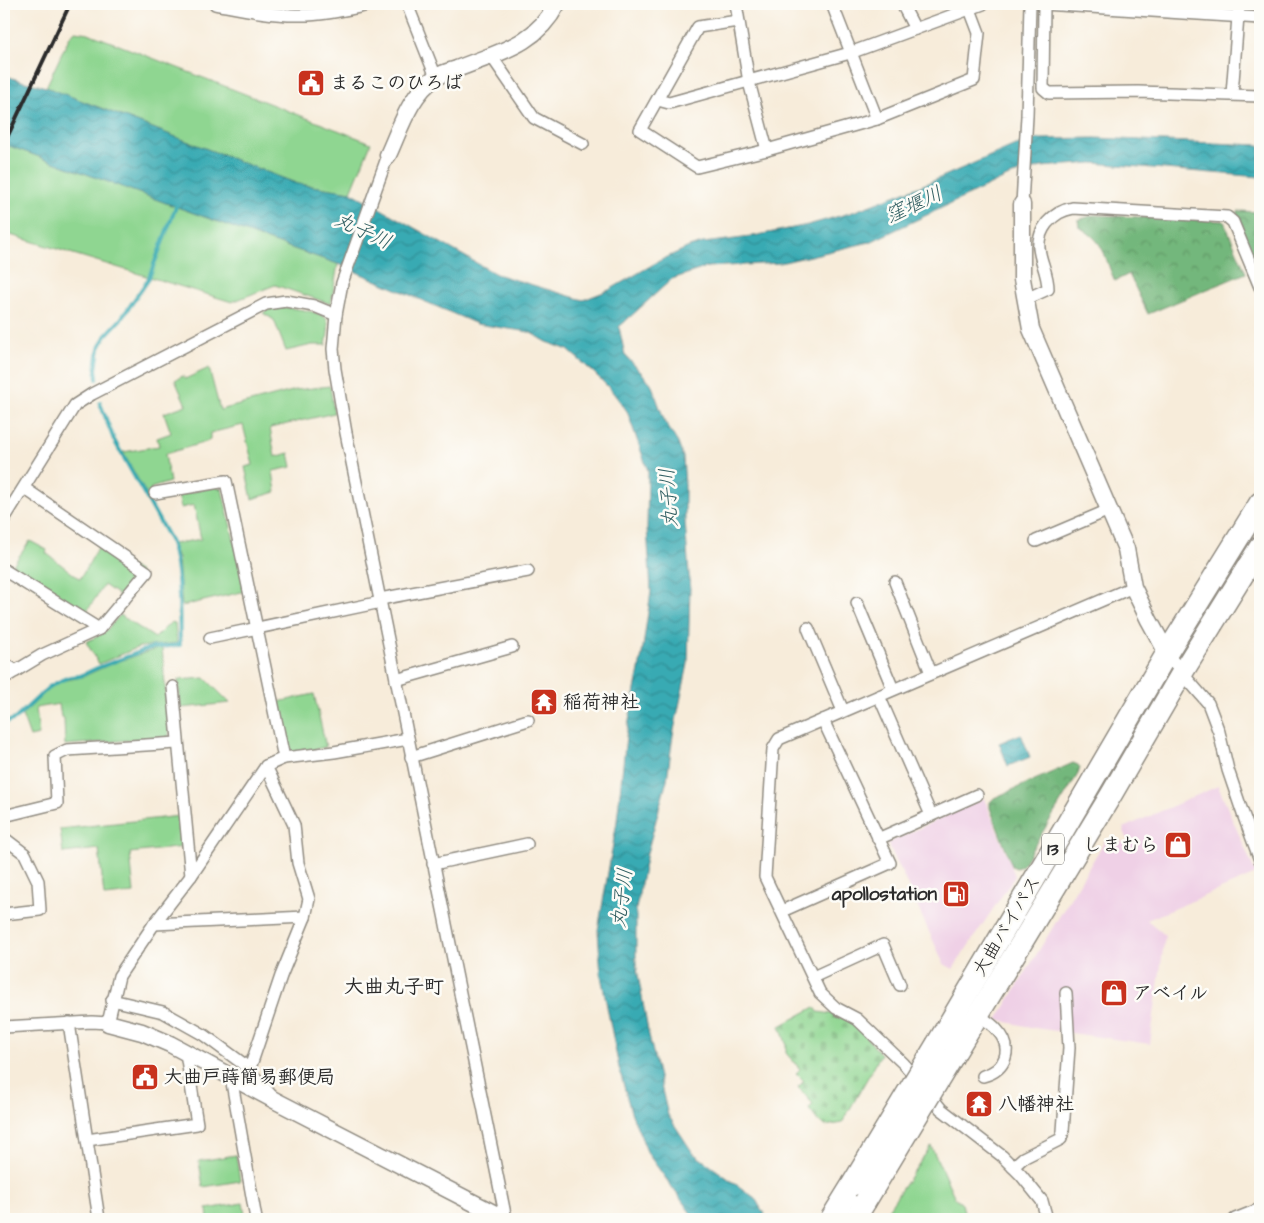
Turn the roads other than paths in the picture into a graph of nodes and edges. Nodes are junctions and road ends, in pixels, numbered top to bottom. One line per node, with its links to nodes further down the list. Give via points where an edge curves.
1 (215, 4): 2 (street, via 298,15)
2 (374, 4)
3 (407, 4): 20 (street)
4 (557, 4): 19 (street, via 535,33)
5 (736, 4): 16 (street)
6 (832, 4): 18 (street)
7 (902, 4): 17 (street)
8 (983, 4): 13 (street)
9 (1030, 4): 29 (street)
10 (1044, 4): 12 (street); 22 (street, via 1043,88 1049,93)
11 (1239, 4): 14 (street)
12 (1092, 5): 14 (street)
13 (969, 6): 17 (street); 25 (street, via 979,33 974,80)
14 (1238, 17): 15 (street); 22 (street)
15 (1260, 18)
16 (738, 21): 21 (street); 24 (street, via 698,27)
17 (915, 30): 18 (street)
18 (850, 53): 21 (street); 25 (street)
19 (492, 57): 20 (street); 26 (street, via 534,118)
20 (436, 77): 28 (street, via 415,97)
21 (749, 82): 24 (street, via 669,103); 27 (street)
22 (1232, 94): 23 (street)
23 (1260, 96)
24 (658, 100): 27 (street, via 640,130 697,167)
25 (877, 119): 27 (street)
26 (584, 144)
27 (767, 150)
28 (388, 155): 32 (street, via 342,283)
29 (1022, 204): 31 (street, via 1022,278)
30 (1260, 287): 31 (street, via 1233,222 1227,217 1073,208 1053,216 1043,229 1038,241 1048,289)
31 (1026, 299): 36 (street, via 1031,329)
32 (336, 315): 33 (street, via 314,306 286,301 266,304 92,394 76,405); 44 (street, via 335,369)
33 (24, 488): 37 (street); 48 (street, via 147,572)
34 (155, 493): 46 (street, via 226,481)
35 (1260, 503): 51 (highway, 大曲バイパス / 13)
36 (1109, 510): 38 (street); 43 (street, via 1126,549)
37 (4, 519)
38 (1036, 541)
39 (1260, 547): 55 (highway, 大曲バイパス / 13)
40 (4, 570): 48 (street)
41 (528, 571): 44 (street)
42 (894, 582): 54 (street)
43 (1133, 587): 51 (street); 54 (street)
44 (380, 600): 46 (street); 57 (street)
45 (857, 603): 59 (street)
46 (257, 628): 49 (street); 67 (street)
47 (808, 628): 61 (street)
48 (99, 629): 53 (street, via 42,655)
49 (210, 638)
50 (512, 647): 57 (street)
51 (1167, 653): 55 (street); 90 (highway, 大曲バイパス / 13, via 1058,840)
52 (4, 663): 53 (street)
53 (16, 671): 56 (street)
54 (931, 673): 59 (street)
55 (1182, 673): 75 (street, via 1208,703); 86 (highway, 大曲バイパス / 13)
56 (4, 678)
57 (396, 680): 64 (street)
58 (173, 687): 65 (street)
59 (893, 690): 60 (street)
60 (879, 696): 61 (street); 70 (street)
61 (843, 711): 63 (street)
62 (528, 720): 66 (street)
63 (822, 720): 73 (street); 78 (street, via 779,739 773,749 765,877)
64 (408, 739): 66 (street); 67 (street)
65 (177, 743): 71 (street, via 67,750 55,756 57,802); 77 (street)
66 (411, 757): 76 (street)
67 (284, 758): 68 (street)
68 (266, 766): 77 (street); 80 (street, via 294,825 298,863 309,899)
69 (976, 795): 70 (street)
70 (931, 815): 73 (street)
71 (4, 816)
72 (4, 838): 79 (street, via 25,854 38,881 40,910)
73 (878, 839): 78 (street, via 890,863)
74 (526, 844): 76 (street)
75 (1260, 860)
76 (433, 864): 101 (street)
77 (191, 876): 81 (street)
78 (782, 911): 82 (street)
79 (4, 914)
80 (305, 917): 81 (street); 92 (street)
81 (154, 924): 85 (street, via 119,976)
82 (813, 977): 83 (street, via 883,945); 97 (street, via 820,992 836,1008 857,1019 904,1064 941,1108)
83 (900, 985)
84 (1066, 993): 97 (street, via 1070,1048 1061,1139 1023,1158)
85 (112, 1000): 88 (street); 92 (street, via 163,1012 204,1035)
86 (978, 1015): 90 (highway, 大曲バイパス / 13); 93 (street, via 996,1029 1005,1045 1002,1065)
87 (68, 1023): 88 (street); 89 (street); 96 (street)
88 (108, 1023): 91 (street, via 142,1032)
89 (4, 1027)
90 (945, 1050): 102 (highway, 大曲バイパス / 13, bridge); 103 (highway, 大曲バイパス / 13, bridge)
91 (186, 1053): 94 (street); 96 (street, via 197,1124)
92 (249, 1071): 95 (street)
93 (982, 1076)
94 (231, 1077): 95 (street); 100 (street)
95 (276, 1101): 101 (street)
96 (87, 1140): 99 (street)
97 (1014, 1167): 104 (street, via 1042,1200)
98 (1260, 1209): 105 (street)
99 (99, 1219)
100 (256, 1219)
101 (506, 1219)
102 (831, 1219)
103 (855, 1219)
104 (1047, 1219)
105 (1235, 1219)

